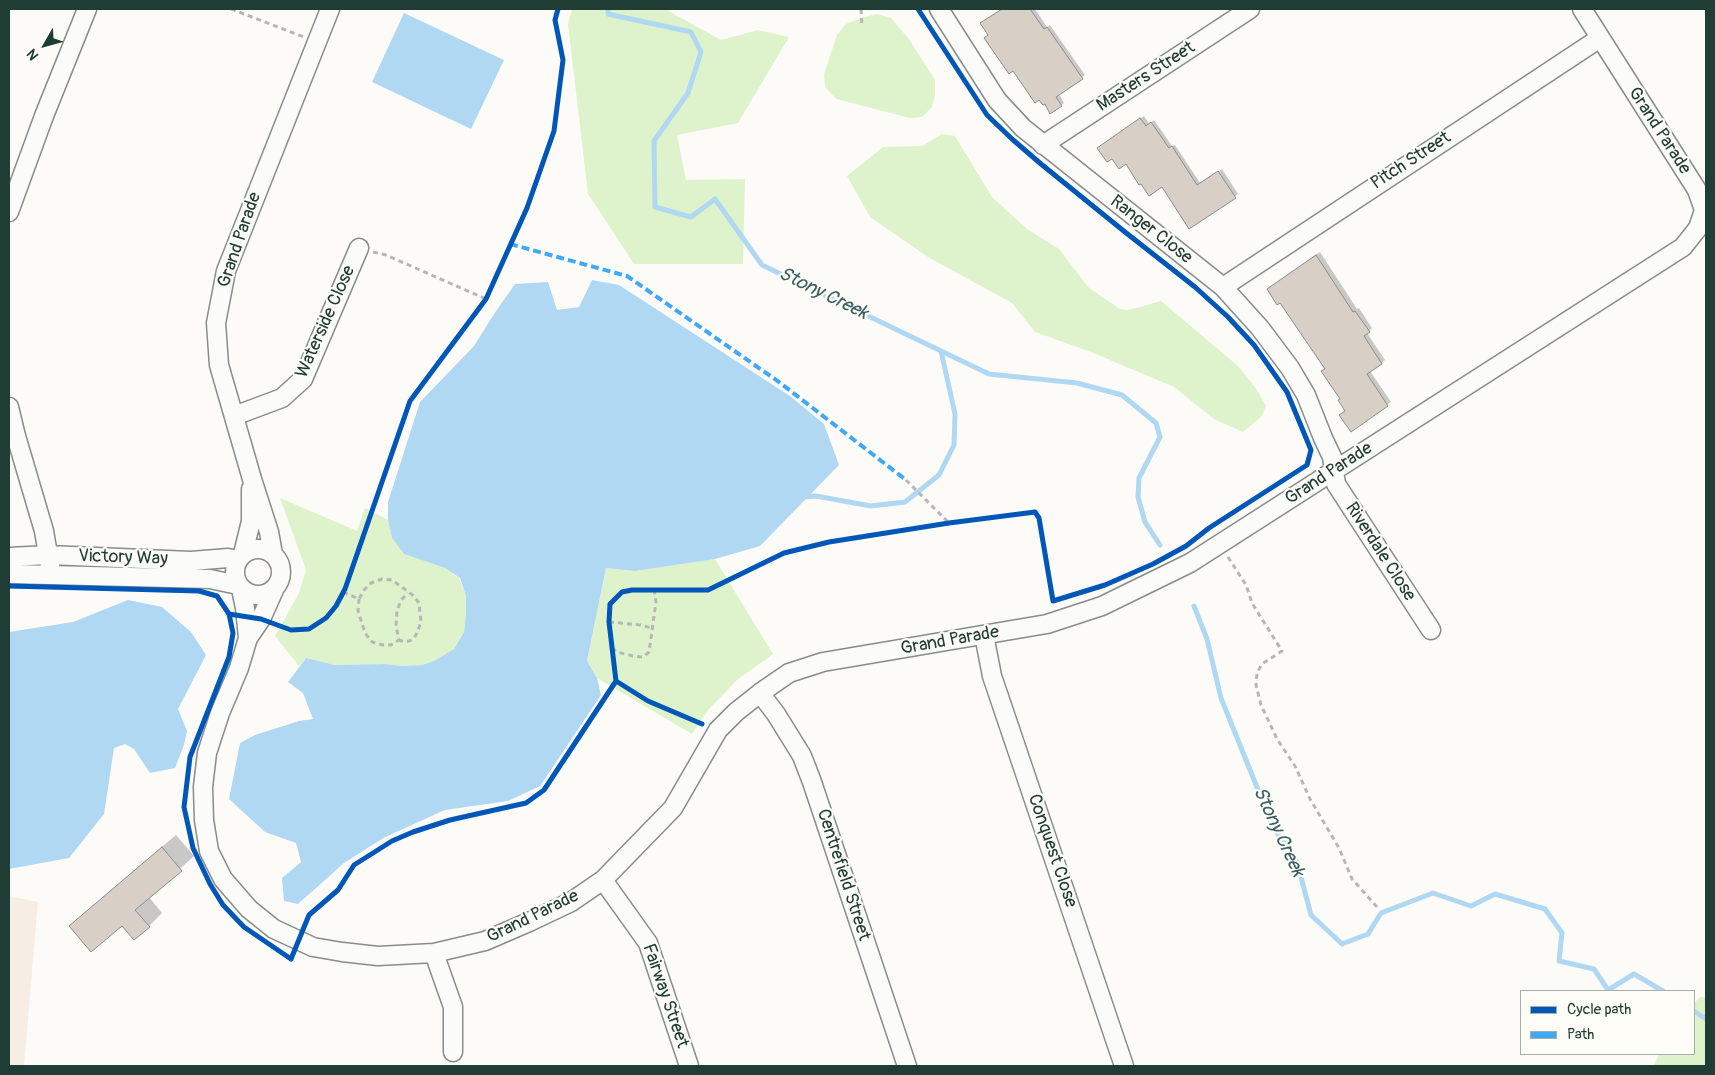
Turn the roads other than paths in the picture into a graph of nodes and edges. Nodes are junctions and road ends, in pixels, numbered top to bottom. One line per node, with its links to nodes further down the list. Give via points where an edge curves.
1 (87, 9): 8 (street)
2 (330, 9): 12 (street, Grand Parade, via 226,270 216,323 218,365)
3 (939, 9): 7 (street, Ranger Close, via 997,100)
4 (1250, 9): 7 (street, Masters Street)
5 (1582, 9): 6 (street, Grand Parade)
6 (1600, 38): 10 (street, Pitch Street); 13 (street, Grand Parade, via 1698,190 1704,210 1698,228 1683,247)
7 (1043, 145): 10 (street, Ranger Close)
8 (9, 212)
9 (359, 248): 12 (street, Waterside Close, via 303,379 282,398)
10 (1223, 287): 13 (street, Ranger Close, via 1290,368 1306,395 1332,457)
11 (9, 407): 16 (street)
12 (234, 416): 14 (street, Grand Parade)
13 (1334, 472): 23 (street, Riverdale Close, via 1336,484); 24 (street, Grand Parade, via 1190,564 1102,606 1047,624)
14 (252, 479): 15 (street, Grand Parade, via 270,532); 18 (street, Grand Parade, via 251,521)
15 (273, 554): 18 (street, via 258,548); 22 (street, via 282,568 282,576)
16 (49, 555): 17 (street, Victory Way); 18 (street, Victory Way, via 190,561); 20 (street)
17 (9, 557)
18 (240, 557): 21 (street, via 235,576)
19 (9, 574): 20 (street, Victory Way)
20 (50, 575): 21 (street, Victory Way, via 210,579)
21 (240, 587): 22 (street, via 258,596); 25 (street, Grand Parade, via 246,608)
22 (274, 590): 25 (street, Grand Parade)
23 (1431, 630)
24 (984, 635): 26 (street, Grand Parade, via 823,662 790,673); 32 (street, Conquest Close, via 992,676)
25 (248, 638): 28 (street, Grand Parade, via 207,753 203,787 209,851 223,879 249,909 274,929 314,947 378,956)
26 (760, 693): 27 (street, Grand Parade, via 718,730 673,808); 31 (street, Centrefield Street, via 802,756)
27 (603, 880): 28 (street, Grand Parade, via 571,902 485,941); 30 (street, Fairway Street, via 648,943)
28 (434, 953): 29 (street, via 453,1007)
29 (453, 1052)
30 (689, 1066)
31 (907, 1066)
32 (1124, 1066)

